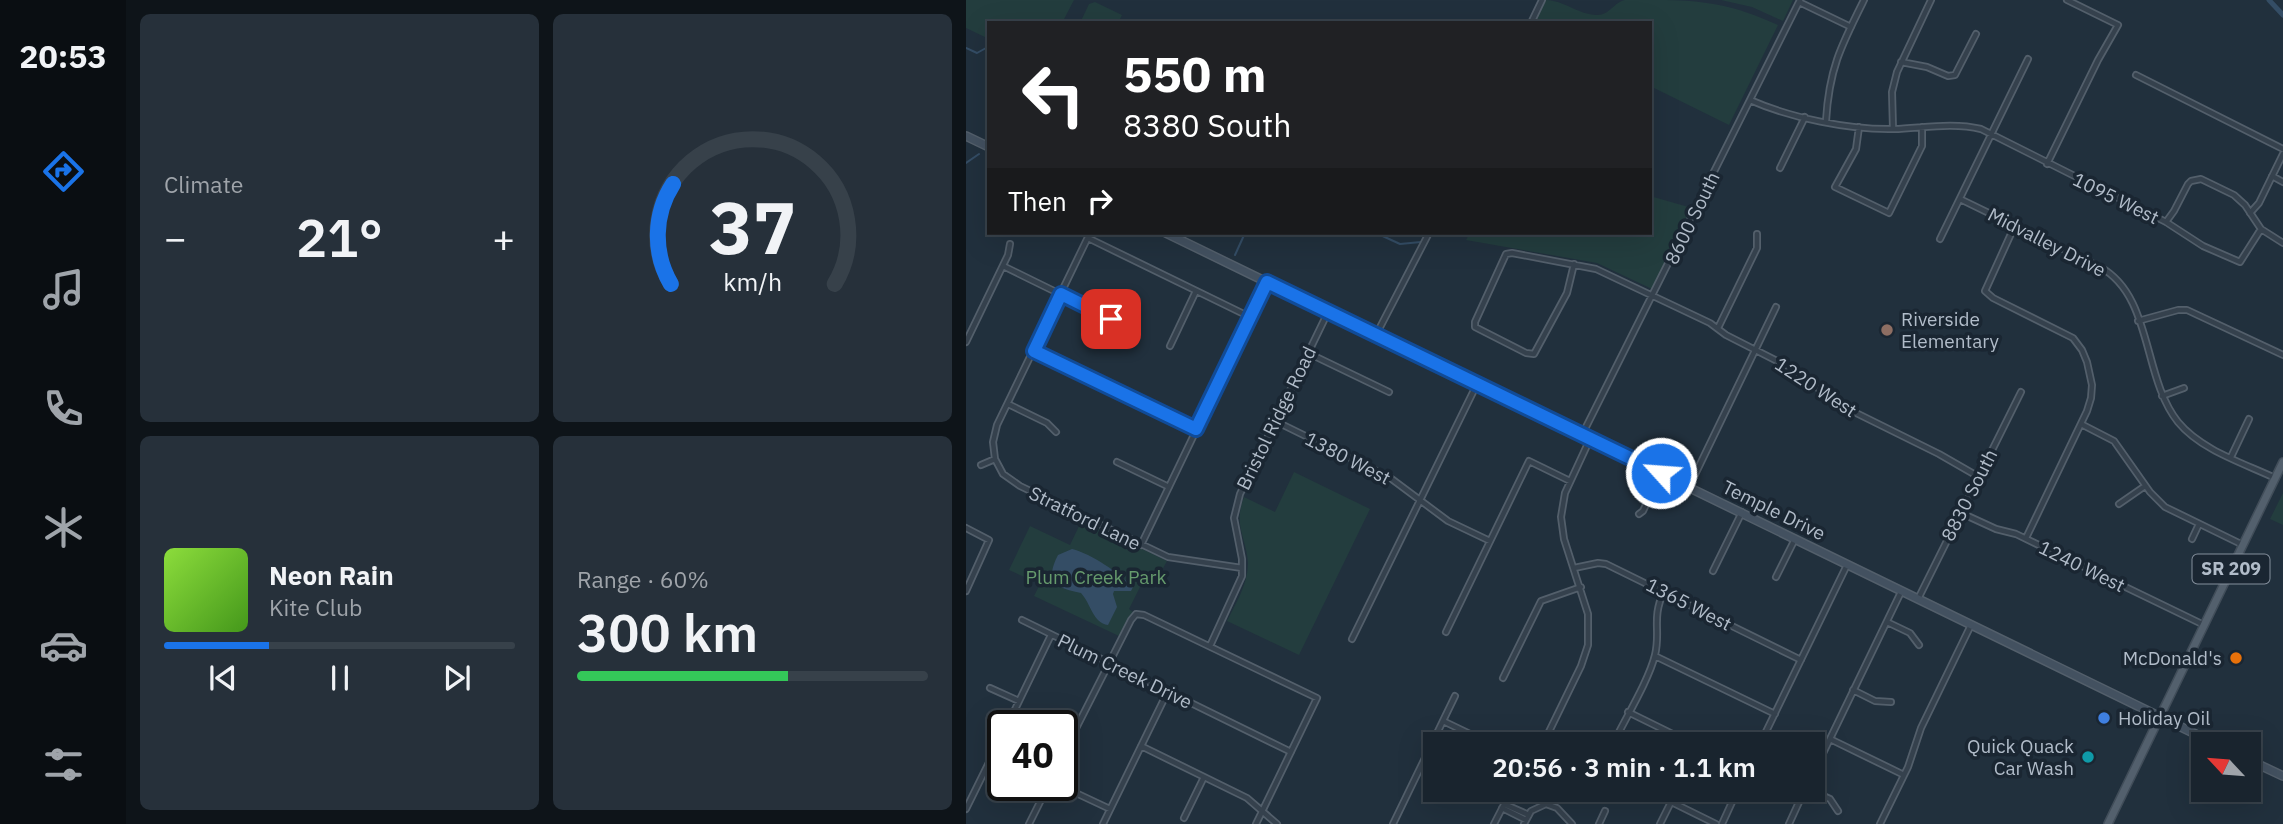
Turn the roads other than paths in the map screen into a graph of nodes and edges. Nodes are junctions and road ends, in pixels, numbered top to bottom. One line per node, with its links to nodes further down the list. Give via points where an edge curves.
1 (1542, 0): 8 (street)
2 (1864, 0): 9 (street)
3 (1931, 0): 12 (street)
4 (2067, 0): 7 (street)
5 (2084, 0): 7 (street)
6 (1800, 1): 9 (street); 14 (street, 8600 South)
7 (2080, 7): 25 (street, via 2118,25)
8 (1532, 21)
9 (1851, 27): 16 (street, via 1830,80)
10 (1976, 34): 12 (street, via 1952,76)
11 (2028, 59): 20 (street)
12 (1902, 62): 19 (street, via 1892,92)
13 (2136, 75): 23 (street)
14 (1750, 100): 15 (street, 1095 West); 46 (street, 8600 South)
15 (1805, 117): 16 (street, 1095 West); 26 (street)
16 (1826, 121): 17 (street, 1095 West)
17 (1859, 127): 18 (street, via 1856,149 1835,187 1889,213 1922,146); 19 (street, 1095 West)
18 (1922, 127): 19 (street, 1095 West); 20 (street, 1095 West, via 1961,125)
19 (1893, 129)
20 (1990, 135): 25 (street, 1095 West); 29 (street)
21 (966, 136): 22 (street)
22 (987, 146)
23 (2283, 149)
24 (2283, 155): 27 (street)
25 (2047, 164): 31 (street, 1095 West)
26 (1780, 168)
27 (2272, 176): 28 (street); 30 (street)
28 (2283, 182)
29 (1960, 199): 32 (street, Midvalley Drive); 38 (street)
30 (2250, 213): 31 (street, via 2234,195 2196,179 2188,184); 33 (street)
31 (2166, 222): 33 (street, 1095 West, via 2192,240 2241,262)
32 (2015, 226): 51 (street, Midvalley Drive, via 2111,273 2127,290); 68 (street, via 1985,291 2066,333 2078,344 2092,385)
33 (2261, 229): 39 (street)
34 (1756, 234): 52 (street, via 1757,248)
35 (1170, 235): 43 (street, Temple Drive)
36 (1428, 235): 53 (street)
37 (1089, 236): 44 (street); 45 (street)
38 (1940, 239)
39 (2283, 243)
40 (1010, 244): 42 (street)
41 (1574, 264): 41 (street, 1220 West, via 1567,293 1532,355 1475,327 1506,254); 46 (street, 1220 West, via 1609,273)
42 (1003, 266): 45 (street); 54 (street)
43 (1267, 282): 48 (street, Temple Drive); 49 (street)
44 (1196, 291): 49 (street); 55 (street)
45 (1061, 294): 50 (street); 57 (street)
46 (1653, 295): 52 (street, 1220 West); 71 (street, 8600 South)
47 (1776, 307): 56 (street)
48 (1328, 311): 53 (street, Temple Drive); 58 (street, Bristol Ridge Road)
49 (1250, 317): 69 (street)
50 (1111, 319)
51 (2138, 321): 59 (street, via 2187,310); 64 (street, Midvalley Drive)
52 (1718, 328): 56 (street, 1220 West)
53 (1376, 335): 60 (street, Temple Drive)
54 (966, 342)
55 (1170, 346)
56 (1755, 350): 79 (street, 1220 West, via 1793,369 1840,405); 82 (street)
57 (1034, 351): 65 (street); 69 (street)
58 (1308, 353): 63 (street); 67 (street, Bristol Ridge Road)
59 (2283, 355)
60 (1477, 384): 71 (street, Temple Drive); 85 (street)
61 (2184, 388): 64 (street)
62 (2021, 392): 79 (street, 8830 South)
63 (1389, 393)
64 (2162, 396): 73 (street, Midvalley Drive, via 2190,433)
65 (1008, 404): 70 (street); 74 (street, via 995,433)
66 (2249, 419): 73 (street)
67 (1275, 421): 85 (street, 1380 West, via 1389,477); 99 (street, Bristol Ridge Road, via 1236,507 1234,526)
68 (2081, 424): 83 (street, via 2114,441); 93 (street)
69 (1196, 429): 84 (street)
70 (1056, 432)
71 (1582, 435): 72 (street, Temple Drive)
72 (1590, 439): 78 (street, Temple Drive); 81 (street)
73 (2231, 457): 80 (street, Midvalley Drive)
74 (995, 459): 77 (street); 96 (street, Stratford Lane, via 1003,474 1020,486)
75 (2283, 462): 80 (main road, SR 209)
76 (1118, 463): 84 (street)
77 (981, 465)
78 (1661, 473): 82 (street, Temple Drive); 89 (street)
79 (1979, 477): 88 (street, 8830 South)
80 (2275, 478): 97 (main road, SR 209)
81 (1570, 481): 95 (street, via 1529,461); 100 (street, via 1561,517)
82 (1689, 486): 87 (street, Temple Drive)
83 (2146, 486): 86 (street); 90 (street, via 2165,506)
84 (1169, 487): 96 (street)
85 (1420, 500): 95 (street, 1380 West, via 1448,521); 114 (street)
86 (2119, 504)
87 (1742, 512): 92 (street, Temple Drive); 101 (street)
88 (1959, 512): 93 (street, 1240 West); 107 (street, 8830 South)
89 (1639, 514)
90 (2199, 524): 94 (street); 97 (street)
91 (966, 528): 104 (street, via 989,540)
92 (1795, 538): 98 (street, Temple Drive); 102 (street)
93 (2026, 538): 111 (street, 1240 West)
94 (2192, 539)
95 (1490, 541): 112 (street)
96 (1141, 545): 99 (street, Stratford Lane, via 1174,559)
97 (2243, 545): 111 (main road, SR 209)
98 (1848, 564): 106 (street, Temple Drive); 118 (street)
99 (1242, 568): 116 (street, Bristol Ridge Road, via 1237,590)
100 (1574, 568): 103 (street); 105 (street, 1365 West, via 1606,564)
101 (1713, 571)
102 (1776, 577)
103 (1581, 587): 120 (street, via 1541,601); 134 (street, via 1588,614 1588,645)
104 (966, 591)
105 (1664, 591): 117 (street, via 1656,609); 118 (street, 1365 West)
106 (1902, 591): 107 (street, Temple Drive); 109 (street)
107 (1917, 598): 110 (street, Temple Drive)
108 (1022, 620): 113 (street)
109 (1886, 622): 115 (street, via 1910,633); 122 (street)
110 (1971, 625): 130 (street, Temple Drive); 145 (street, via 1921,728)
111 (2204, 625): 130 (main road, SR 209)
112 (1446, 632)
113 (1052, 635): 119 (street, Plum Creek Drive); 125 (street, Plum Creek Drive)
114 (1352, 639)
115 (1919, 645)
116 (1210, 646): 119 (street, via 1136,614); 142 (street, via 1317,698)
117 (1655, 656): 128 (street); 129 (street)
118 (1801, 660): 129 (street)
119 (1110, 664): 123 (street, Plum Creek Drive); 132 (street)
120 (1503, 678)
121 (990, 688): 125 (street)
122 (1853, 690): 126 (street, via 1875,701); 139 (street)
123 (1168, 691): 140 (street); 142 (street, Plum Creek Drive)
124 (1455, 696): 131 (street)
125 (1019, 701): 127 (street, Plum Creek Drive)
126 (1891, 702)
127 (1015, 710)
128 (1628, 712): 135 (street); 136 (street)
129 (1775, 714): 137 (street)
130 (2161, 717): 138 (street, Temple Drive); 176 (main road, SR 209)
131 (1443, 721): 133 (street); 167 (street)
132 (1078, 725)
133 (1466, 732)
134 (1549, 732)
135 (1619, 732)
136 (1669, 732)
137 (1767, 732)
138 (2192, 732)
139 (1830, 739): 141 (street); 145 (street)
140 (1141, 746): 147 (street); 157 (street)
141 (1825, 748)
142 (1291, 752): 158 (street)
143 (987, 766): 156 (street)
144 (2261, 766): 146 (street)
145 (1904, 775): 175 (street)
146 (2283, 776)
147 (1204, 777): 158 (street, via 1247,798); 161 (street)
148 (1078, 794): 157 (street)
149 (1825, 798): 160 (street)
150 (1040, 801): 163 (street)
151 (1505, 802): 155 (street)
152 (1671, 802): 171 (street); 172 (street)
153 (1732, 802): 173 (street)
154 (1800, 802): 174 (street)
155 (1503, 806): 162 (street); 168 (street)
156 (966, 809)
157 (1110, 809): 164 (street)
158 (1262, 811): 165 (street); 166 (street)
159 (1605, 811): 170 (street)
160 (1838, 811)
161 (1185, 818)
162 (1527, 820): 169 (street, via 1541,805 1552,805)
163 (1029, 824)
164 (1102, 824)
165 (1256, 824)
166 (1277, 824)
167 (1393, 824)
168 (1494, 824)
169 (1572, 824)
170 (1599, 824)
171 (1660, 824)
172 (1716, 824)
173 (1722, 824)
174 (1788, 824)
175 (1880, 824)
176 (2108, 824)

